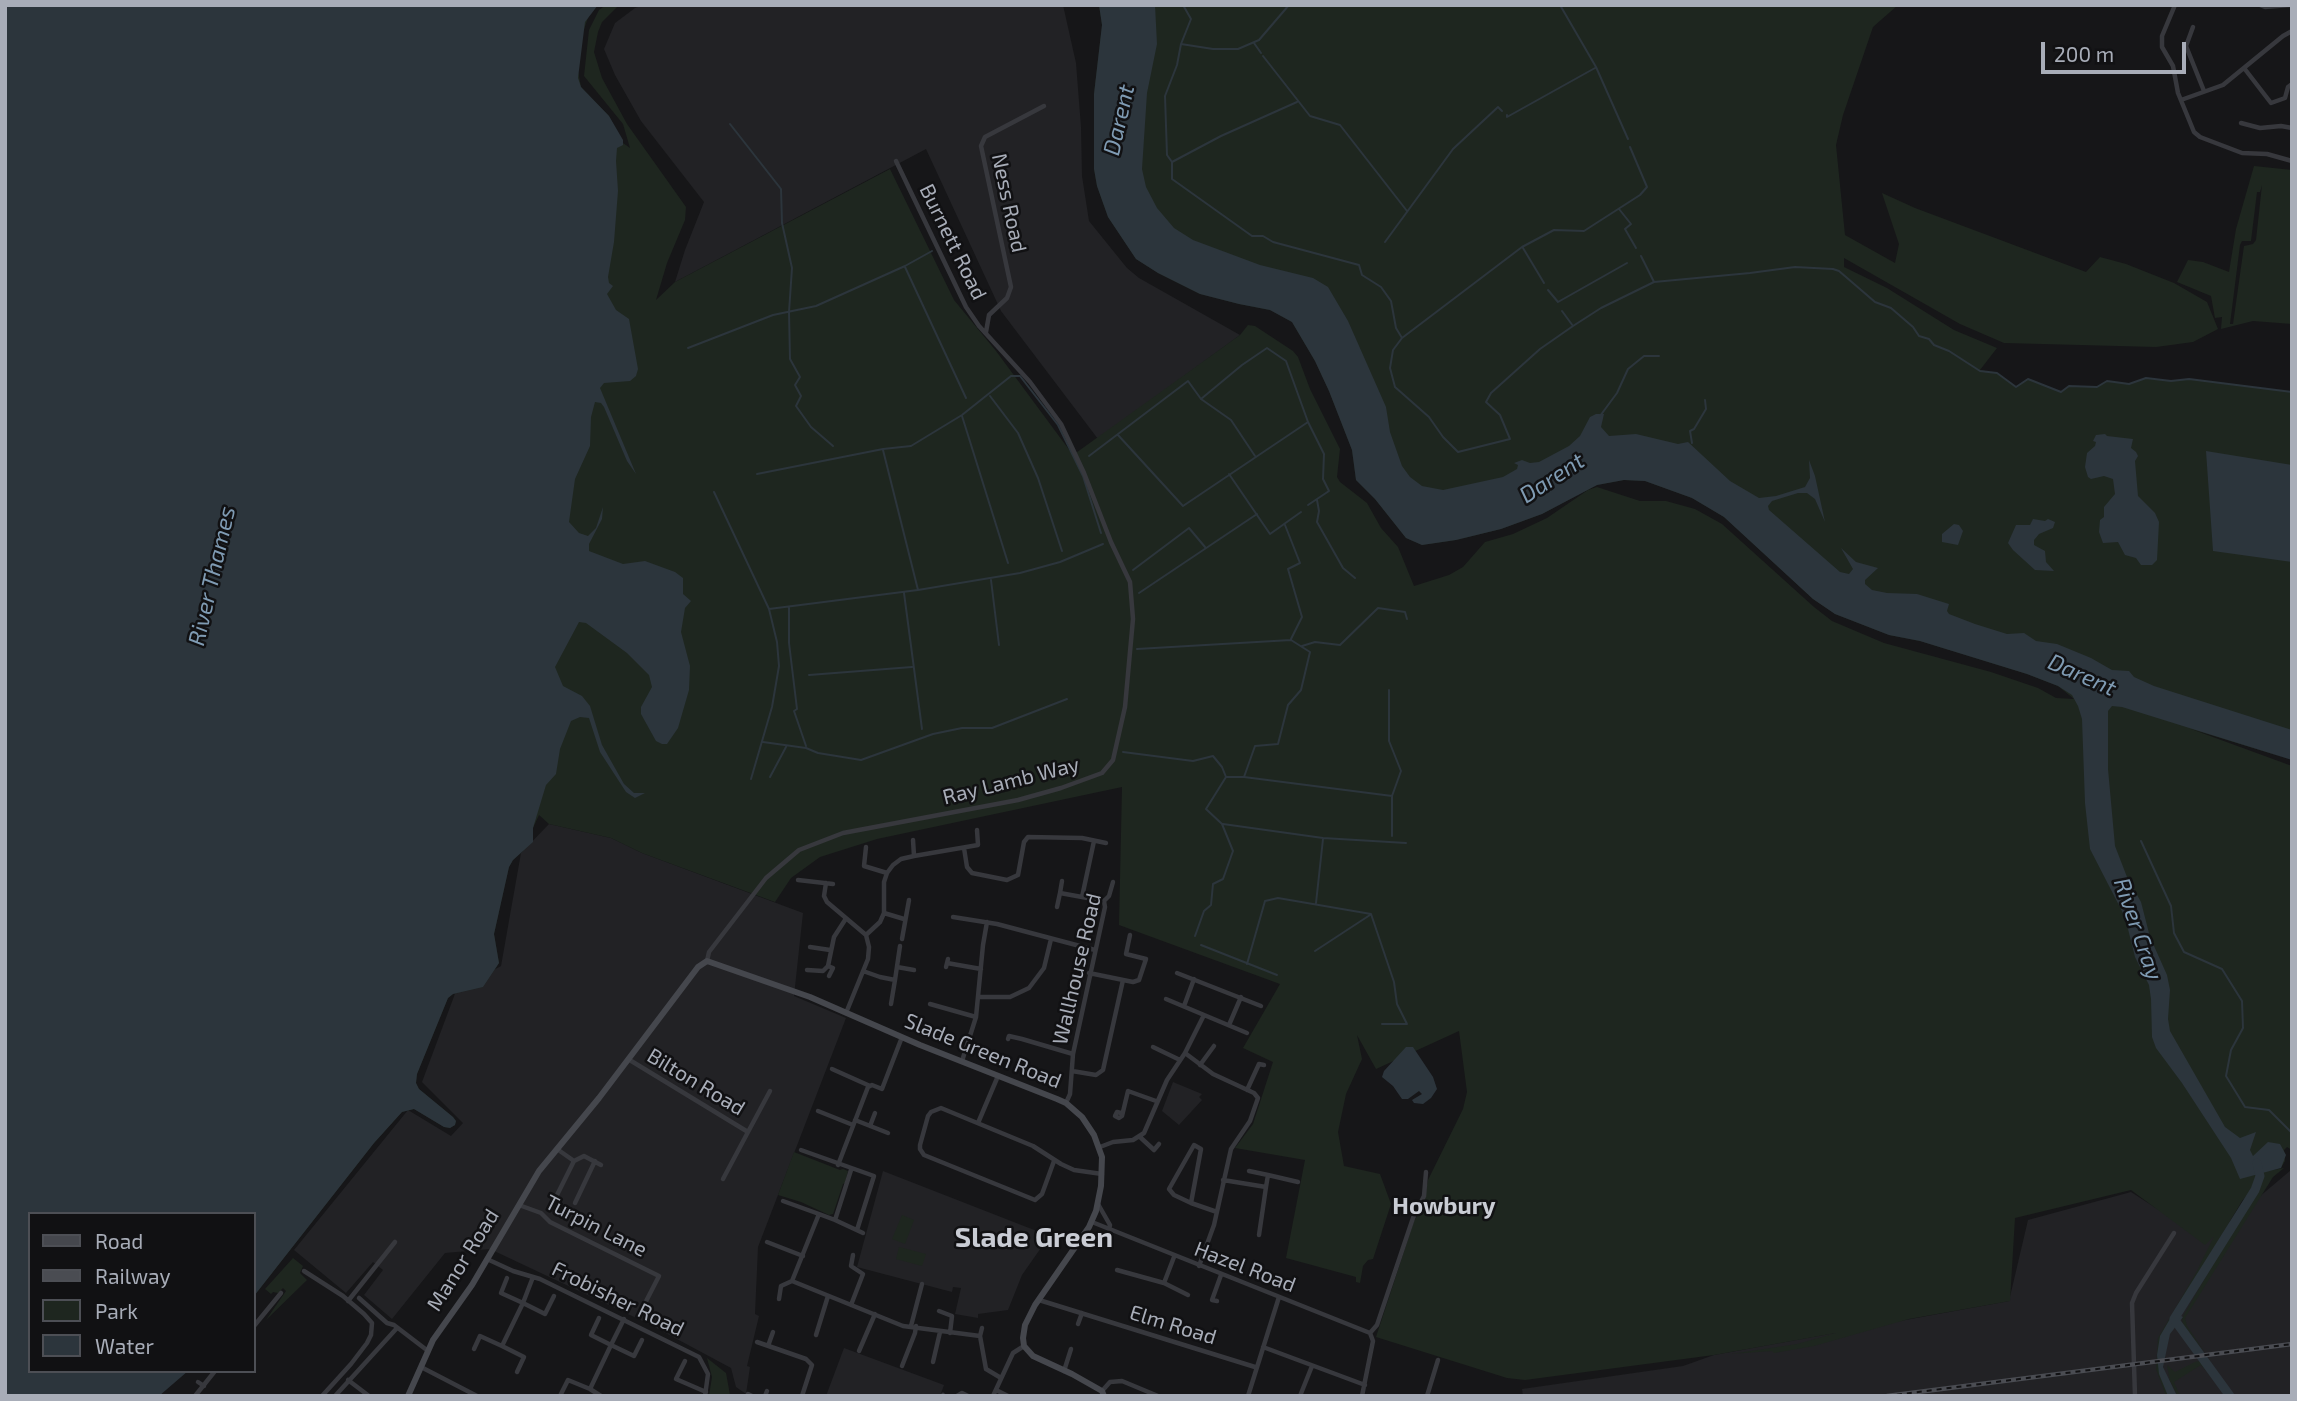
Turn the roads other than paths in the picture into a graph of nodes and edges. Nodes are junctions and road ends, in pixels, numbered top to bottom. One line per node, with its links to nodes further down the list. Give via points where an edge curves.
1 (2175, 5): 9 (street, via 2161,42 2175,69)
2 (2260, 5): 3 (street)
3 (2290, 5)
4 (2193, 27): 8 (street, via 2186,46)
5 (2292, 31): 6 (street)
6 (2244, 68): 7 (street, via 2269,103 2285,98); 8 (street, via 2223,85)
7 (2292, 84)
8 (2204, 92): 9 (street)
9 (2181, 100): 14 (street, via 2191,128 2200,137 2242,153)
10 (1044, 106): 15 (street, Ness Road, via 985,136 981,146 1011,286 1007,298 989,314)
11 (2241, 123): 12 (street)
12 (2292, 128)
13 (896, 161): 15 (street, Burnett Road, via 956,289)
14 (2292, 162)
15 (986, 333): 16 (street, Burnett Road)
16 (1061, 424): 32 (street, Ray Lamb Way, via 1130,582 1133,619 1125,707 1107,771 1018,800 843,833 790,856)
17 (976, 830): 22 (street, via 978,845)
18 (913, 841): 23 (street)
19 (1094, 841): 20 (street); 22 (street, via 1028,837 1018,875 1007,880 972,873); 31 (street)
20 (1106, 843)
21 (866, 847): 24 (street, via 864,866)
22 (964, 848): 23 (street)
23 (914, 856): 24 (street, via 901,859)
24 (887, 873): 36 (street)
25 (798, 880): 27 (street)
26 (1062, 881): 30 (street)
27 (827, 883): 29 (street); 39 (street, via 824,897)
28 (1113, 883): 34 (street, Wallhouse Road)
29 (834, 884)
30 (1060, 893): 31 (street); 35 (street)
31 (1082, 897): 34 (street)
32 (749, 899): 49 (street, Manor Road)
33 (909, 900): 38 (street)
34 (1104, 901): 48 (street, Wallhouse Road)
35 (1058, 907)
36 (884, 913): 38 (street); 41 (street)
37 (953, 917): 40 (street)
38 (904, 919): 43 (street)
39 (845, 920): 41 (street); 47 (street)
40 (987, 922): 44 (street); 53 (street)
41 (866, 935): 56 (street, via 869,947)
42 (1130, 935): 62 (street, via 1126,954 1146,959 1139,980)
43 (902, 939)
44 (1051, 939): 48 (street); 63 (street, via 1044,968 1029,988 1010,997)
45 (900, 946): 52 (street)
46 (810, 947): 47 (street)
47 (830, 950): 51 (street)
48 (1095, 950): 57 (street, Wallhouse Road)
49 (707, 961): 70 (street); 81 (street, Manor Road)
50 (947, 963): 53 (street)
51 (828, 966): 54 (street, via 823,971); 59 (street, via 833,968)
52 (897, 967): 55 (street); 60 (street)
53 (981, 969): 63 (street)
54 (807, 970)
55 (914, 970)
56 (863, 971): 60 (street); 70 (street)
57 (1089, 973): 62 (street); 80 (street, Wallhouse Road)
58 (1177, 973): 61 (street)
59 (829, 976)
60 (895, 979): 66 (street)
61 (1194, 979): 64 (street); 68 (street)
62 (1123, 980): 87 (street, via 1103,1070 1096,1075)
63 (978, 997): 72 (street)
64 (1241, 997): 69 (street); 73 (street)
65 (1166, 999): 68 (street)
66 (891, 1004)
67 (930, 1004): 72 (street)
68 (1184, 1006): 71 (street)
69 (1261, 1006)
70 (846, 1013): 76 (street, Slade Green Road)
71 (1205, 1015): 73 (street); 79 (street)
72 (976, 1017): 83 (street)
73 (1229, 1025): 74 (street)
74 (1247, 1033)
75 (1009, 1036): 80 (street)
76 (902, 1037): 83 (street, Slade Green Road); 89 (street, via 882,1088)
77 (1214, 1046): 84 (street)
78 (1153, 1047): 82 (street)
79 (1185, 1053): 82 (street); 84 (street)
80 (1073, 1054): 87 (street, Wallhouse Road)
81 (628, 1059): 100 (street, Bilton Road); 107 (street, Manor Road)
82 (1180, 1060): 92 (street)
83 (962, 1061): 88 (street, Slade Green Road)
84 (1200, 1065): 90 (street)
85 (1264, 1065): 90 (street, via 1259,1064)
86 (832, 1069): 89 (street)
87 (1072, 1071): 93 (street, Wallhouse Road)
88 (998, 1076): 93 (street, Slade Green Road); 98 (street)
89 (870, 1086): 97 (street)
90 (1247, 1090): 104 (street, via 1258,1099 1251,1120)
91 (770, 1091): 100 (street, Bilton Road)
92 (1156, 1101): 96 (street, via 1128,1089); 102 (street, via 1149,1126)
93 (1066, 1103): 106 (street, Slade Green Road, via 1087,1123)
94 (818, 1111): 97 (street)
95 (875, 1113): 99 (street)
96 (1121, 1113)
97 (854, 1122): 99 (street); 113 (street)
98 (978, 1123): 111 (street, via 1033,1146); 111 (street, via 936,1109 928,1116 921,1153 1035,1200 1042,1194)
99 (870, 1126): 101 (street)
100 (748, 1132): 119 (street, Bilton Road)
101 (888, 1133)
102 (1140, 1137): 105 (street, via 1152,1152); 106 (street)
103 (1247, 1138): 104 (street)
104 (1236, 1140): 120 (street)
105 (1159, 1144)
106 (1100, 1147): 117 (street, Slade Green Road)
107 (556, 1148): 109 (street); 127 (street, Manor Road)
108 (801, 1150): 113 (street)
109 (575, 1161): 110 (street, via 584,1156); 128 (street)
110 (595, 1161): 112 (street); 124 (street)
111 (1054, 1161): 117 (street)
112 (601, 1165)
113 (838, 1165): 114 (street)
114 (851, 1170): 131 (street); 133 (street, via 875,1178)
115 (1249, 1171): 118 (street)
116 (1426, 1172): 181 (street, via 1424,1196 1377,1325)
117 (1102, 1174): 125 (street, Slade Green Road)
118 (1268, 1175): 121 (street); 122 (street)
119 (723, 1179)
120 (1223, 1180): 122 (street); 129 (street)
121 (1298, 1182)
122 (1266, 1187): 137 (street)
123 (783, 1200): 130 (street)
124 (575, 1203)
125 (1098, 1203): 132 (street, Slade Green Road); 134 (street)
126 (1191, 1203): 126 (street, via 1201,1149 1194,1144 1169,1189); 129 (street)
127 (519, 1205): 143 (street, Manor Road); 168 (street, Turpin Lane, via 659,1276)
128 (551, 1207)
129 (1217, 1212): 144 (street)
130 (819, 1214): 131 (street); 141 (street)
131 (835, 1220): 133 (street)
132 (1092, 1222): 134 (street, Hazel Road); 162 (street, Slade Green Road)
133 (857, 1230): 135 (street)
134 (1109, 1230): 142 (street, Hazel Road)
135 (863, 1233)
136 (2174, 1233): 232 (street, via 2132,1303)
137 (1259, 1235)
138 (395, 1241): 163 (street)
139 (767, 1242): 141 (street)
140 (853, 1255): 166 (street, via 851,1266 863,1274)
141 (803, 1256): 150 (street)
142 (1174, 1257): 144 (street, Hazel Road); 152 (street)
143 (487, 1259): 148 (street, Frobisher Road); 193 (street, Manor Road)
144 (1199, 1266): 147 (street, Hazel Road)
145 (1117, 1270): 152 (street)
146 (304, 1271): 163 (street)
147 (1221, 1275): 159 (street, Hazel Road); 164 (street, via 1212,1300)
148 (533, 1277): 165 (street); 172 (street, Frobisher Road)
149 (507, 1278): 165 (street, via 501,1293)
150 (792, 1281): 154 (street); 158 (street)
151 (776, 1282): 154 (street)
152 (1164, 1283): 156 (street)
153 (922, 1284): 175 (street)
154 (781, 1286): 161 (street)
155 (281, 1293): 173 (street)
156 (1188, 1295)
157 (554, 1296): 165 (street, via 545,1314)
158 (828, 1296): 166 (street); 182 (street)
159 (1279, 1297): 181 (street, Hazel Road); 190 (street)
160 (359, 1298): 176 (street)
161 (779, 1299)
162 (1039, 1299): 169 (street, Elm Road); 189 (street, Slade Green Road, via 1025,1327)
163 (348, 1301): 216 (street, via 368,1317 371,1335)
164 (1217, 1301)
165 (523, 1303): 187 (street)
166 (852, 1305): 170 (street)
167 (939, 1311): 180 (street, via 952,1316)
168 (640, 1313)
169 (1082, 1313): 174 (street); 201 (street, Elm Road)
170 (875, 1314): 175 (street); 194 (street)
171 (599, 1318): 186 (street, via 591,1335)
172 (624, 1319): 186 (street); 213 (street, Frobisher Road, via 699,1357 708,1374)
173 (256, 1324)
174 (1078, 1324)
175 (913, 1326): 179 (street); 198 (street, via 915,1333)
176 (397, 1328): 193 (street); 206 (street)
177 (982, 1328): 183 (street)
178 (774, 1332): 188 (street)
179 (940, 1332): 180 (street); 197 (street)
180 (950, 1333): 183 (street)
181 (1370, 1333): 208 (street, via 1373,1341)
182 (816, 1335)
183 (980, 1336): 205 (street, via 986,1369)
184 (642, 1340): 186 (street, via 634,1356)
185 (757, 1342): 188 (street)
186 (611, 1345): 210 (street)
187 (502, 1346): 191 (street, via 480,1336); 203 (street, via 524,1357)
188 (768, 1346): 223 (street, via 812,1365)
189 (1024, 1346): 202 (street); 205 (street, Slade Green Road, via 1013,1352)
190 (1263, 1347): 199 (street); 201 (street)
191 (474, 1349)
192 (1071, 1349): 202 (street)
193 (428, 1351): 200 (street, Manor Road)
194 (859, 1351)
195 (1437, 1360): 231 (street)
196 (685, 1361): 213 (street, Frobisher Road, via 676,1379)
197 (933, 1362)
198 (902, 1366)
199 (1312, 1366): 208 (street); 229 (street)
200 (421, 1367): 219 (street, Manor Road); 220 (street)
201 (1255, 1367): 228 (street)
202 (1064, 1371): 214 (street)
203 (517, 1372)
204 (214, 1373): 209 (street)
205 (1001, 1378): 211 (street, Slade Green Road)
206 (348, 1380): 212 (street); 217 (street)
207 (198, 1382): 209 (street)
208 (1365, 1385): 230 (street)
209 (204, 1386): 215 (street)
210 (590, 1390): 221 (street, via 568,1380); 222 (street)
211 (995, 1393): 226 (street)
212 (363, 1394): 218 (street)
213 (706, 1394)
214 (1103, 1394): 227 (street, via 1116,1380)
215 (195, 1396)
216 (322, 1396)
217 (335, 1396)
218 (369, 1396)
219 (408, 1396)
220 (477, 1396)
221 (560, 1396)
222 (601, 1396)
223 (803, 1396)
224 (957, 1396): 225 (street)
225 (968, 1396)
226 (1008, 1396)
227 (1158, 1396)
228 (1248, 1396)
229 (1300, 1396)
230 (1362, 1396)
231 (1427, 1396)
232 (2135, 1396)

